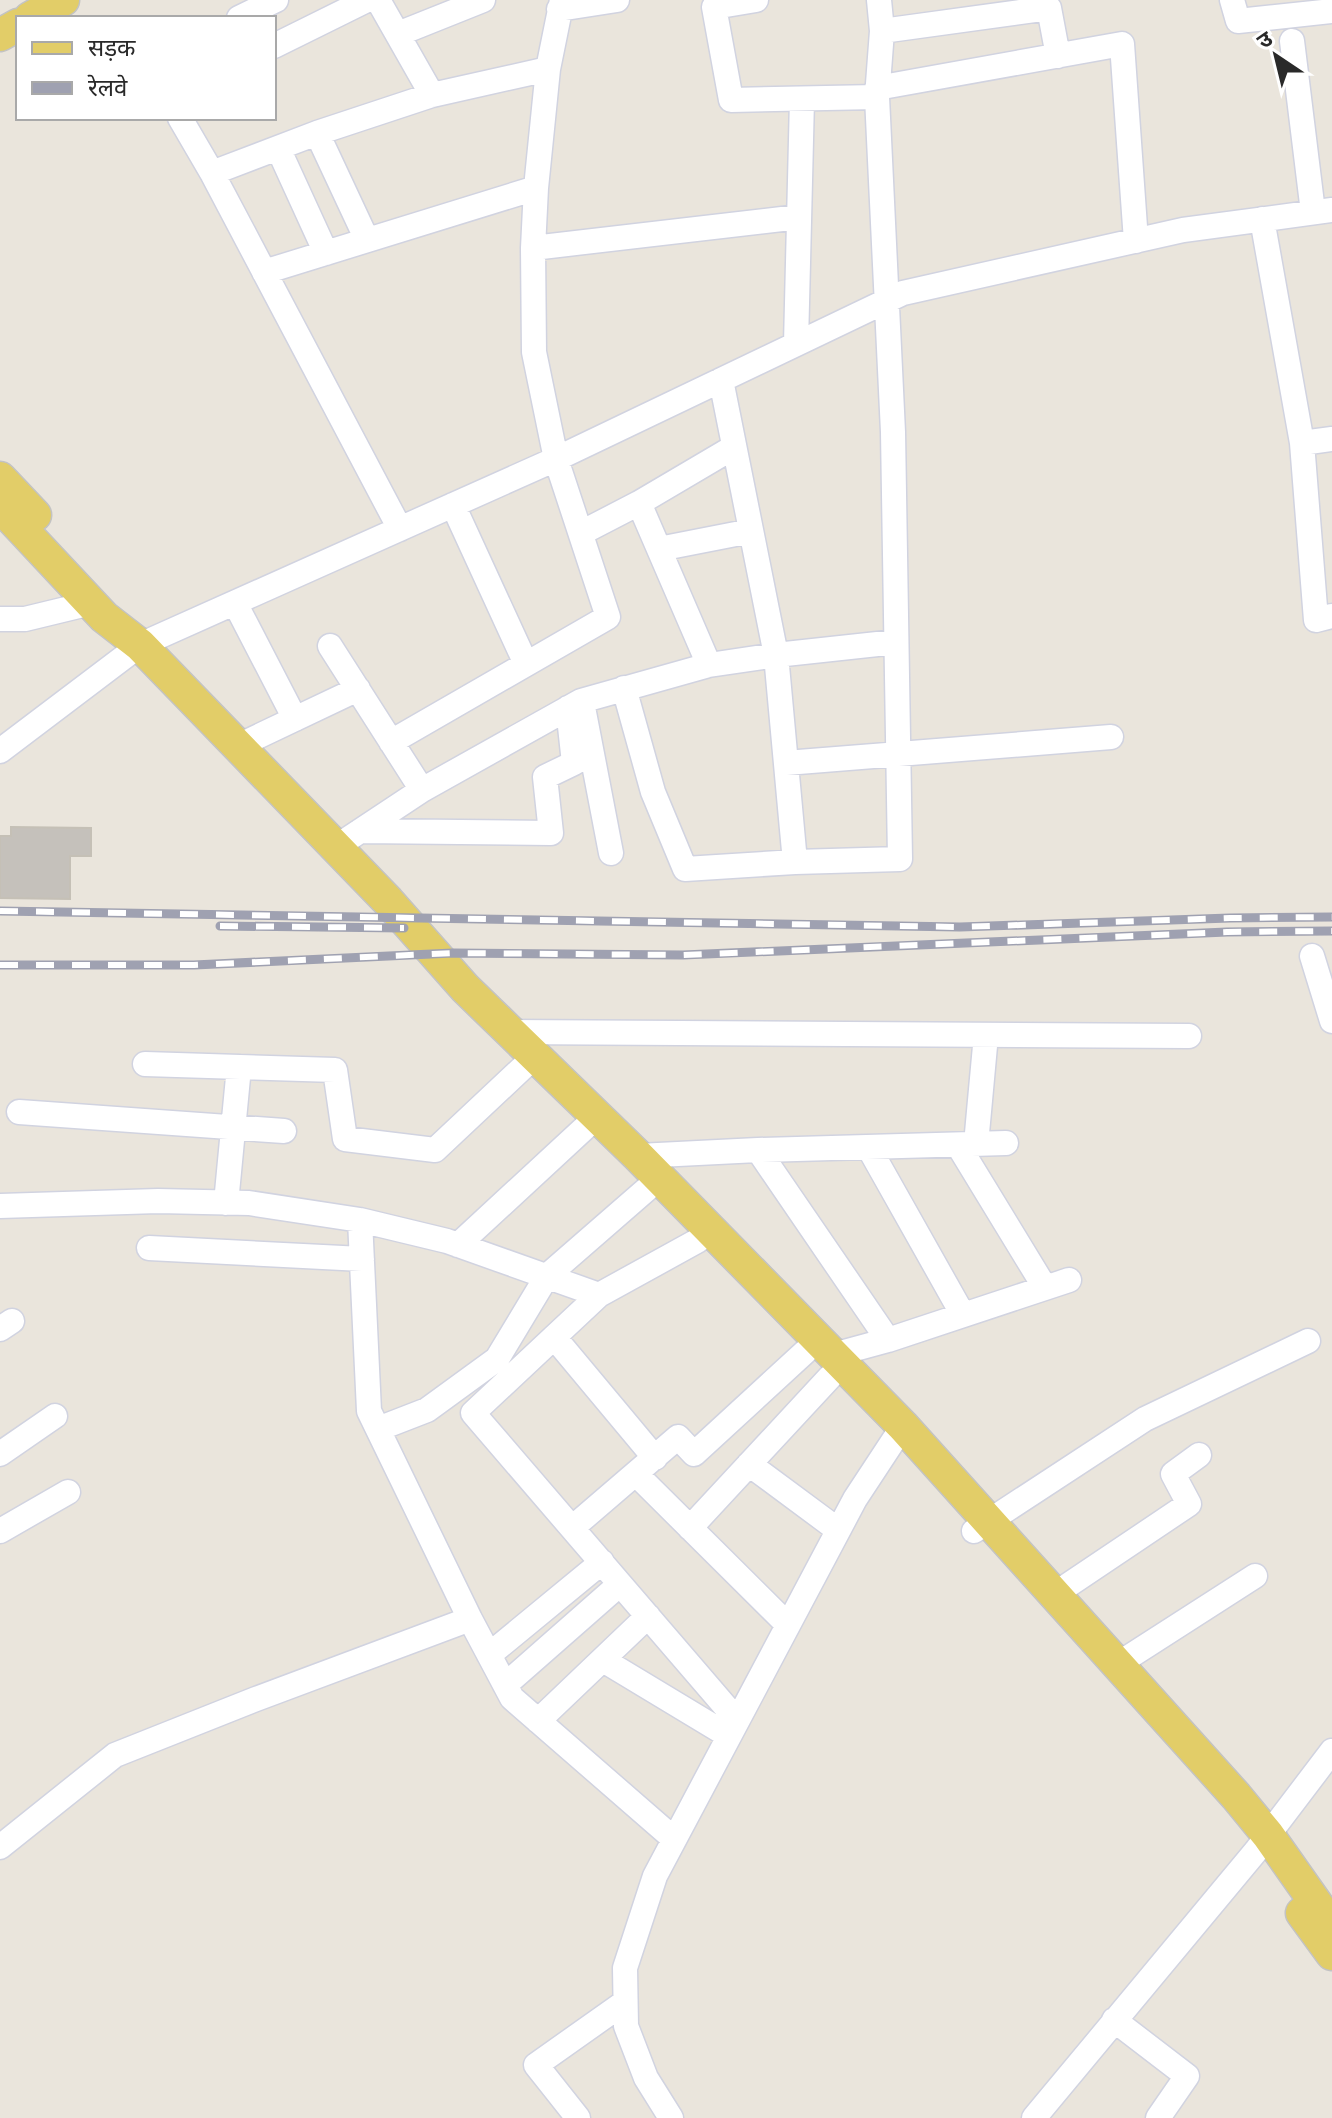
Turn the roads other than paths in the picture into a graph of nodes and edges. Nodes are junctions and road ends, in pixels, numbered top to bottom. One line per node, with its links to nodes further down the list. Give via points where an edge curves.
1 (63, 0): 12 (main road)
2 (276, 0): 13 (street)
3 (367, 0): 17 (street)
4 (378, 0): 15 (street)
5 (483, 0): 15 (street)
6 (617, 0): 10 (street)
7 (756, 0): 22 (street, via 714,7 731,100)
8 (879, 0): 14 (street)
9 (1232, 0): 11 (street, via 1238,21)
10 (561, 4): 19 (street)
11 (1332, 11)
12 (34, 16)
13 (243, 16)
14 (882, 31): 18 (street, via 1049,8); 20 (street)
15 (398, 34): 21 (street)
16 (1292, 41): 28 (street)
17 (276, 45)
18 (1058, 56): 20 (street); 32 (street, via 1122,44)
19 (548, 69): 21 (street); 27 (street)
20 (877, 93): 22 (street); 36 (street)
21 (432, 95): 24 (street)
22 (802, 99): 29 (street)
23 (181, 120): 26 (street)
24 (317, 133): 25 (street); 31 (street)
25 (278, 148): 26 (street); 34 (street)
26 (212, 173): 35 (street)
27 (536, 188): 31 (street); 33 (street)
28 (1323, 211): 30 (street)
29 (799, 217): 33 (street); 37 (street)
30 (1262, 219): 32 (street); 40 (street)
31 (367, 240): 34 (street)
32 (1136, 241): 36 (street, via 903,293)
33 (533, 248): 42 (street, via 534,352)
34 (326, 253): 35 (street)
35 (264, 272): 47 (street)
36 (887, 302): 37 (street); 55 (street)
37 (796, 344): 38 (street)
38 (721, 380): 41 (street); 42 (street)
39 (1332, 439): 40 (street)
40 (1302, 443): 53 (street, via 1316,620)
41 (734, 447): 44 (street); 48 (street)
42 (556, 459): 45 (street); 49 (street)
43 (0, 478): 56 (main road, via 96,582)
44 (639, 503): 49 (street); 50 (street)
45 (453, 505): 47 (street); 59 (street)
46 (0, 506): 51 (main road)
47 (400, 529): 52 (street)
48 (751, 531): 50 (street); 58 (street)
49 (581, 533): 59 (street, via 608,617)
50 (659, 549): 60 (street)
51 (91, 603): 54 (street, via 25,619); 56 (main road)
52 (235, 603): 56 (street); 64 (street)
53 (1332, 616)
54 (0, 619)
55 (896, 642): 58 (street); 69 (street)
56 (140, 645): 67 (main road); 68 (street)
57 (330, 646): 62 (street)
58 (776, 655): 60 (street); 70 (street)
59 (526, 664): 66 (street)
60 (709, 665): 61 (street)
61 (624, 688): 63 (street); 74 (street, via 653,792 685,869)
62 (358, 689): 64 (street); 66 (street)
63 (575, 705): 71 (street); 72 (street, via 574,763 545,777 551,833); 73 (street)
64 (295, 719): 67 (street)
65 (1111, 737): 69 (street)
66 (391, 742): 71 (street)
67 (238, 746): 72 (main road)
68 (0, 751)
69 (898, 754): 70 (street); 74 (street, via 900,859)
70 (786, 763): 74 (street)
71 (422, 790): 72 (street)
72 (348, 839): 77 (main road, via 388,901)
73 (611, 853)
74 (795, 862)
75 (1312, 956): 76 (street)
76 (1332, 1021)
77 (509, 1032): 78 (street); 80 (main road)
78 (986, 1035): 79 (street); 88 (street)
79 (1189, 1036)
80 (538, 1061): 82 (street, via 435,1150 345,1139 335,1070); 84 (main road); 91 (main road)
81 (145, 1064): 82 (street)
82 (239, 1067): 85 (street)
83 (19, 1112): 85 (street)
84 (590, 1123): 92 (main road); 97 (street)
85 (233, 1127): 86 (street); 93 (street)
86 (284, 1131)
87 (1006, 1143): 88 (street)
88 (967, 1145): 89 (street); 102 (street)
89 (869, 1148): 90 (street); 104 (street)
90 (758, 1150): 91 (street); 106 (street)
91 (638, 1156): 96 (main road)
92 (647, 1189): 96 (main road); 100 (street)
93 (226, 1203): 94 (street); 95 (street)
94 (0, 1206)
95 (360, 1220): 97 (street); 99 (street)
96 (704, 1236): 103 (street); 108 (main road)
97 (458, 1245): 100 (street)
98 (149, 1248): 99 (street)
99 (362, 1259): 110 (street, via 369,1411)
100 (547, 1276): 103 (street); 110 (street, via 497,1359 427,1410)
101 (1069, 1280): 102 (street)
102 (1044, 1286): 104 (street)
103 (599, 1295): 105 (street)
104 (963, 1315): 106 (street)
105 (554, 1337): 114 (street); 119 (street, via 473,1413)
106 (888, 1340): 108 (street)
107 (1308, 1341): 118 (street, via 1145,1419)
108 (823, 1362): 111 (main road); 114 (street, via 694,1454 678,1437); 115 (street)
109 (55, 1416): 112 (street)
110 (378, 1429): 128 (street)
111 (897, 1434): 118 (main road); 121 (street)
112 (1, 1451)
113 (1199, 1455): 126 (street, via 1173,1474 1189,1504)
114 (655, 1458): 116 (street)
115 (749, 1464): 120 (street); 121 (street)
116 (636, 1474): 119 (street); 120 (street)
117 (68, 1492): 122 (street)
118 (982, 1526): 126 (main road); 138 (main road, via 1117,1687)
119 (572, 1528): 123 (street)
120 (690, 1528): 129 (street)
121 (838, 1530): 129 (street)
122 (0, 1531)
123 (602, 1562): 125 (street); 130 (street)
124 (1255, 1576): 132 (street)
125 (620, 1584): 127 (street); 133 (street)
126 (1055, 1594): 132 (main road)
127 (648, 1616): 131 (street); 135 (street)
128 (470, 1619): 130 (street); 139 (street, via 115,1755)
129 (788, 1625): 135 (street)
130 (489, 1655): 133 (street)
131 (603, 1660): 134 (street); 135 (street)
132 (1118, 1664): 138 (main road, via 1236,1796)
133 (505, 1685): 134 (street)
134 (538, 1721): 137 (street)
135 (733, 1728): 137 (street)
136 (1332, 1751): 138 (street)
137 (674, 1839): 142 (street, via 655,1876 625,1968)
138 (1262, 1843): 140 (main road); 141 (main road); 143 (street)
139 (0, 1847)
140 (1332, 1926)
141 (1332, 1954)
142 (625, 2002): 144 (street, via 536,2065); 145 (street, via 626,2026 646,2078)
143 (1114, 2020): 146 (street); 147 (street, via 1187,2076)
144 (578, 2118)
145 (671, 2118)
146 (1034, 2118)
147 (1158, 2118)

